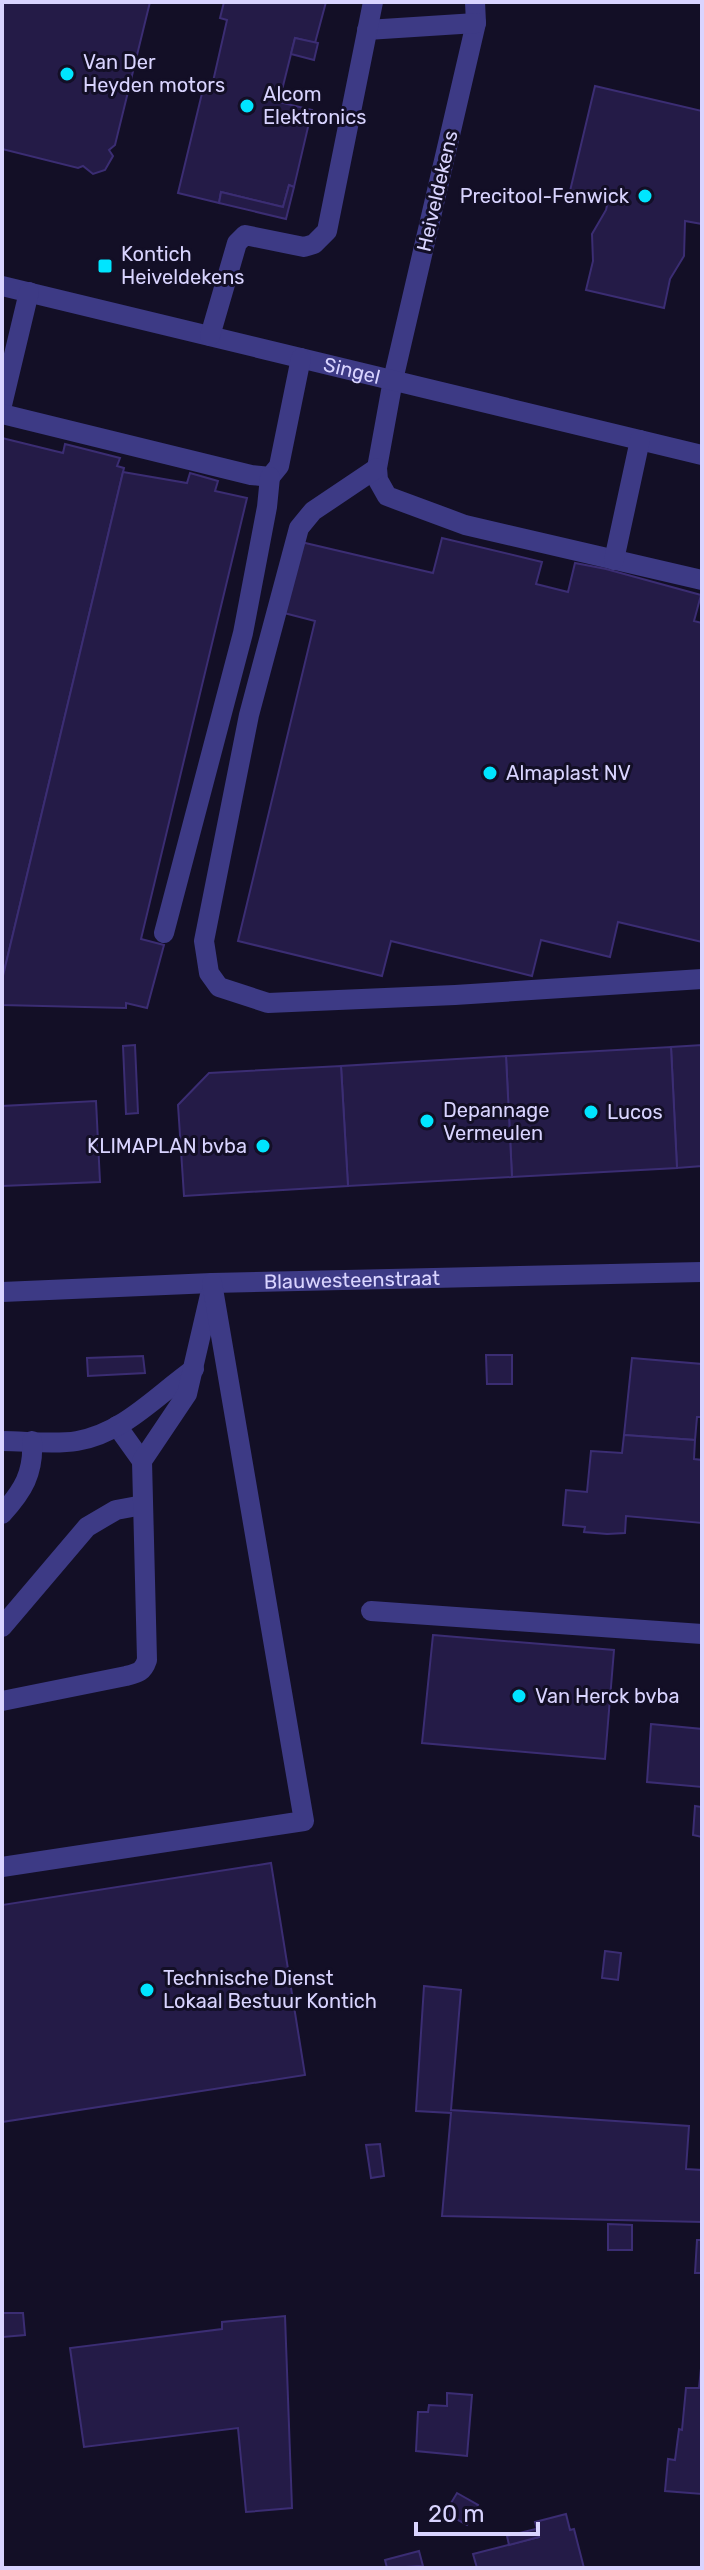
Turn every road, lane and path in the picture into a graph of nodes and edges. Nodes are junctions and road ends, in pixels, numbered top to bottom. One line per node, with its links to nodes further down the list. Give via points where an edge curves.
1 (373, 2): 4 (street)
2 (475, 2): 3 (street, Heiveldekens)
3 (476, 23): 4 (street); 9 (street, Heiveldekens)
4 (367, 30): 7 (street, via 327,231 304,247 245,235 237,243)
5 (2, 286): 6 (street, Singel)
6 (29, 292): 7 (street, Singel); 10 (street)
7 (210, 336): 8 (street, Singel)
8 (301, 358): 9 (street, Singel); 15 (street, via 279,466)
9 (393, 380): 12 (street, Singel); 14 (street, Heiveldekens)
10 (2, 405)
11 (2, 414): 15 (street)
12 (640, 440): 13 (street, Singel); 16 (street)
13 (702, 455)
14 (377, 468): 16 (street, via 387,496 465,525); 19 (street, via 313,511 299,528 249,715 204,941 209,973 219,987 268,1003)
15 (270, 477): 18 (street, via 243,633)
16 (614, 560): 17 (street)
17 (702, 580)
18 (164, 933)
19 (702, 979)
20 (702, 1272): 21 (street, Blauwesteenstraat)
21 (212, 1283): 22 (street, Blauwesteenstraat); 23 (street); 34 (street, via 304,1821)
22 (2, 1292)
23 (194, 1369): 24 (street); 27 (street, via 187,1394)
24 (117, 1426): 26 (street, via 76,1441); 27 (street)
25 (2, 1441): 26 (street)
26 (32, 1441): 29 (street, via 31,1471)
27 (142, 1461): 28 (street)
28 (143, 1505): 31 (street, via 116,1510 87,1527); 33 (street, via 144,1668)
29 (2, 1514)
30 (371, 1611): 32 (street)
31 (2, 1627)
32 (702, 1634)
33 (2, 1701)
34 (2, 1867)

